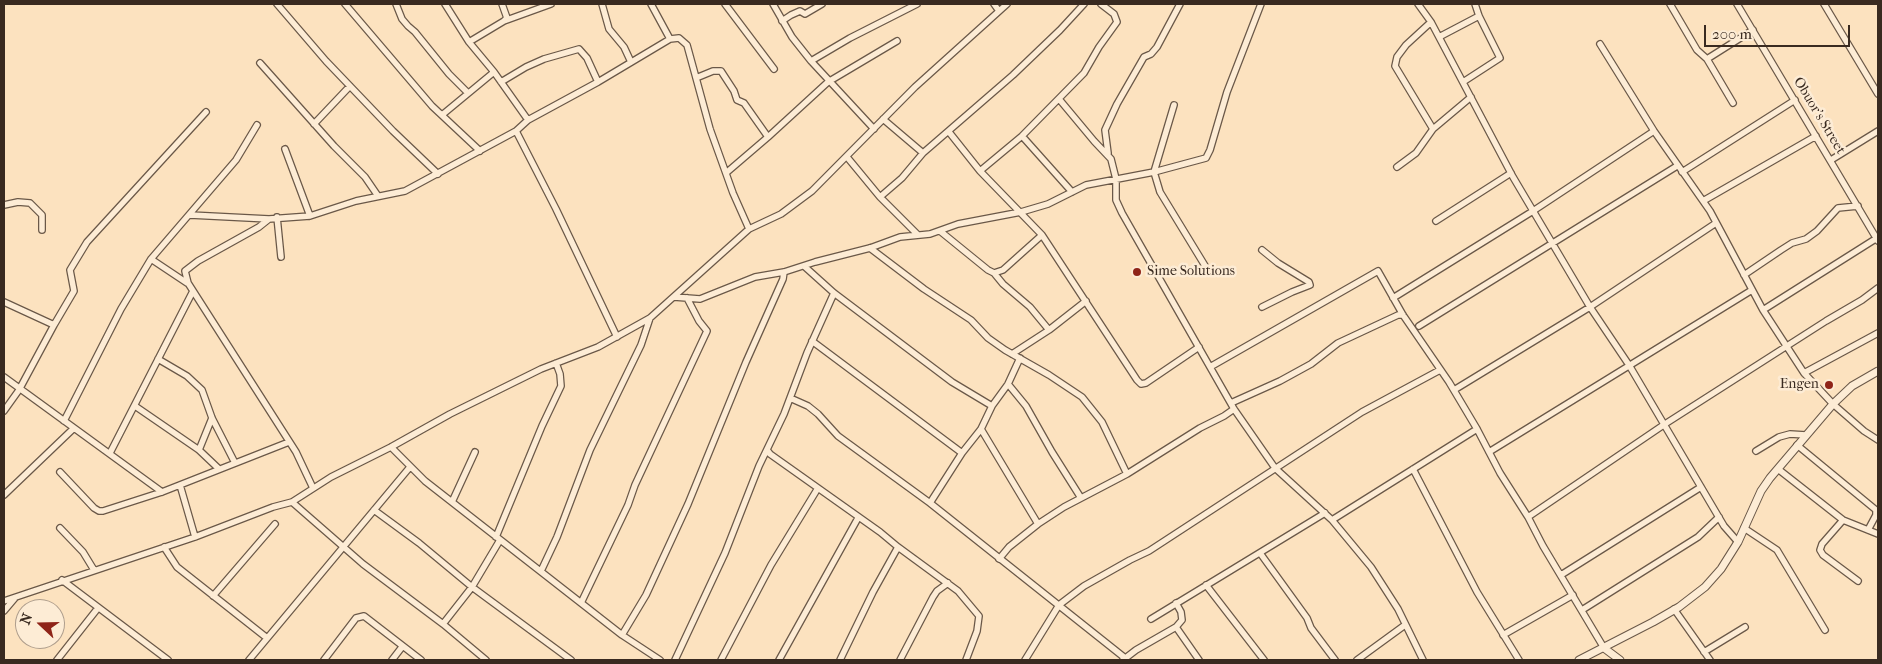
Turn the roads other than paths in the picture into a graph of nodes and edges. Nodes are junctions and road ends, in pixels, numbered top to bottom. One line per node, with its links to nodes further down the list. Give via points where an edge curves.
1 (278, 4): 46 (street)
2 (345, 4): 55 (street)
3 (396, 4): 47 (street, via 408,26)
4 (446, 4): 33 (street)
5 (502, 4): 27 (street, via 507,18)
6 (552, 4): 27 (street)
7 (602, 4): 37 (street, via 609,30 624,47)
8 (651, 4): 30 (street)
9 (725, 4): 39 (street)
10 (773, 4): 26 (street)
11 (822, 4): 26 (street, via 805,14 800,12)
12 (917, 4): 36 (street)
13 (994, 4): 24 (street)
14 (1007, 4): 24 (street)
15 (1084, 4): 64 (street)
16 (1101, 4): 50 (street, via 1114,14 1117,22 1084,72)
17 (1180, 4): 71 (street, via 1157,47 1144,57 1117,104 1105,130)
18 (1261, 4): 78 (street, via 1206,158)
19 (1418, 4): 28 (street)
20 (1475, 4): 25 (street)
21 (1670, 4): 35 (street, via 1697,50)
22 (1737, 4): 29 (street, Obuor’s Street)
23 (1824, 4): 48 (street)
24 (999, 11): 56 (street)
25 (1479, 16): 31 (street); 45 (street, via 1500,58)
26 (782, 20): 36 (street)
27 (504, 21): 33 (street)
28 (1431, 22): 31 (street); 61 (street, via 1397,57 1395,66)
29 (1753, 30): 35 (street); 51 (street, Obuor’s Street)
30 (670, 38): 37 (street); 41 (street, via 679,38 688,46)
31 (1438, 38): 45 (street)
32 (897, 40): 44 (street)
33 (469, 42): 40 (street)
34 (1600, 44): 65 (street)
35 (1707, 60): 52 (street)
36 (811, 61): 44 (street)
37 (631, 62): 43 (street)
38 (260, 63): 58 (street)
39 (774, 69)
40 (494, 72): 42 (street); 47 (street)
41 (696, 78): 68 (street, via 720,71 737,100 744,103); 80 (street)
42 (500, 82): 43 (street, via 526,67 579,49); 57 (street)
43 (598, 82): 57 (street)
44 (828, 82): 60 (street); 68 (street)
45 (1463, 82): 49 (street)
46 (350, 86): 58 (street); 82 (street)
47 (468, 93): 55 (street)
48 (1878, 94)
49 (1471, 97): 61 (street); 81 (street)
50 (1059, 99): 66 (street); 71 (street)
51 (1795, 100): 67 (street, Obuor’s Street); 79 (street)
52 (1733, 102)
53 (1174, 105): 78 (street)
54 (206, 112): 129 (street, via 87,242 70,270 74,291)
55 (442, 115): 70 (street)
56 (884, 119): 60 (street); 72 (street)
57 (528, 120): 62 (street)
58 (314, 124): 85 (street, via 365,177)
59 (257, 125): 92 (street, via 242,153)
60 (874, 129): 73 (street)
61 (1433, 130): 76 (street, via 1416,153)
62 (516, 131): 70 (street); 133 (street)
63 (1878, 131): 74 (street)
64 (949, 132): 72 (street); 77 (street)
65 (1654, 132): 75 (street); 90 (street)
66 (1022, 136): 77 (street); 84 (street)
67 (1816, 136): 74 (street, Obuor’s Street); 87 (street)
68 (768, 137): 80 (street)
69 (285, 149): 93 (street)
70 (480, 151): 82 (street)
71 (1108, 153): 83 (street)
72 (923, 154): 86 (street)
73 (847, 157): 86 (street); 98 (street, via 799,202)
74 (1832, 160): 89 (street, Obuor’s Street)
75 (1677, 166): 79 (street); 104 (street)
76 (1397, 167)
77 (980, 171): 91 (street)
78 (1154, 172): 83 (street); 110 (street, via 1160,192)
79 (1682, 172): 87 (street)
80 (726, 173): 98 (street)
81 (1511, 173): 90 (street); 96 (street)
82 (438, 174): 85 (street, via 406,191)
83 (1116, 179): 84 (street, via 1086,185); 135 (street, via 1116,200)
84 (1072, 192): 91 (street)
85 (378, 196): 93 (street)
86 (880, 197): 101 (street)
87 (1703, 201): 97 (street)
88 (4, 205): 99 (street, via 30,203 42,215)
89 (1858, 206): 103 (street, Obuor’s Street); 113 (street, via 1838,208 1806,239 1792,243)
90 (1533, 211): 104 (street); 121 (street)
91 (1021, 212): 100 (street, via 958,224); 102 (street)
92 (190, 215): 95 (street); 108 (street)
93 (310, 216): 94 (street)
94 (277, 217): 95 (street); 107 (street)
95 (269, 219): 114 (street, via 187,268 185,277)
96 (1436, 221)
97 (1716, 224): 113 (street); 125 (street)
98 (749, 229): 119 (street)
99 (42, 230)
100 (940, 231): 101 (street); 112 (street)
101 (917, 234): 105 (street, via 900,236)
102 (1042, 235): 112 (street, via 1003,270); 122 (street)
103 (1878, 240): 126 (street)
104 (1553, 244): 125 (street); 130 (street)
105 (870, 248): 109 (street); 137 (street, via 971,320 988,338)
106 (1262, 250): 124 (street, via 1310,285)
107 (281, 257)
108 (151, 259): 114 (street); 157 (street)
109 (804, 266): 111 (street); 118 (street)
110 (1206, 269)
111 (784, 272): 120 (street, via 755,277 700,299); 238 (street, via 688,504 646,595)
112 (994, 273): 131 (street)
113 (1744, 275): 116 (street)
114 (188, 283): 117 (street)
115 (1878, 288): 136 (street)
116 (1752, 290): 126 (street); 141 (street)
117 (194, 291): 139 (street); 164 (street)
118 (834, 293): 134 (street); 153 (street, via 952,382)
119 (674, 297): 120 (street); 128 (street)
120 (687, 298): 225 (street, via 707,331)
121 (1393, 298): 127 (street); 142 (street, via 1378,271)
122 (1086, 301): 131 (street); 135 (street, via 1141,384)
123 (4, 302): 129 (street)
124 (1262, 307)
125 (1590, 307): 141 (street); 149 (street)
126 (1763, 310): 136 (street)
127 (1402, 315): 143 (street); 154 (street, via 1338,343 1311,364)
128 (650, 318): 133 (street); 214 (street, via 641,345 590,450)
129 (54, 326): 148 (street)
130 (1419, 326)
131 (1049, 330): 137 (street)
132 (1878, 333): 145 (street)
133 (617, 337): 140 (street)
134 (812, 341): 150 (street); 173 (street)
135 (1199, 347): 142 (street)
136 (1787, 347): 145 (street); 158 (street)
137 (1012, 354): 138 (street)
138 (1020, 358): 147 (street); 181 (street, via 1082,397 1102,422)
139 (158, 359): 152 (street); 156 (street, via 187,376 202,390)
140 (556, 363): 166 (street); 206 (street, via 561,386)
141 (1629, 365): 158 (street); 171 (street)
142 (1210, 366): 154 (street)
143 (1440, 370): 149 (street); 176 (street, via 1362,412)
144 (1878, 371): 151 (street, via 1852,386)
145 (1804, 374): 151 (street)
146 (4, 377): 148 (street)
147 (1008, 384): 153 (street); 188 (street, via 1026,406)
148 (19, 390): 155 (street); 157 (street)
149 (1454, 390): 160 (street)
150 (790, 398): 168 (street); 191 (street, via 808,406 838,436)
151 (1833, 404): 162 (street); 163 (street)
152 (135, 406): 167 (street); 172 (street)
153 (992, 406): 161 (street)
154 (1233, 406): 176 (street); 181 (street, via 1224,416)
155 (4, 411)
156 (212, 418): 167 (street); 174 (street)
157 (64, 420): 159 (street)
158 (1665, 424): 183 (street); 194 (street)
159 (74, 428): 172 (street); 187 (street)
160 (1477, 429): 171 (street); 178 (street)
161 (981, 430): 173 (street); 200 (street)
162 (1806, 435): 165 (street); 169 (street, via 1779,437)
163 (1878, 440)
164 (289, 442): 174 (street); 184 (street)
165 (1797, 445): 179 (street); 203 (street, via 1876,510)
166 (390, 447): 175 (street); 184 (street)
167 (199, 450): 177 (street)
168 (767, 450): 185 (street); 256 (street)
169 (1756, 451)
170 (475, 452): 190 (street)
171 (1490, 452): 194 (street)
172 (110, 453): 186 (street)
173 (962, 453): 191 (street)
174 (235, 463): 177 (street)
175 (410, 467): 190 (street); 192 (street)
176 (1275, 468): 193 (street); 227 (street, via 1149,551 1084,586)
177 (219, 469): 182 (street)
178 (1413, 469): 197 (street); 239 (street)
179 (1778, 469): 198 (street); 202 (street, via 1761,492)
180 (60, 472): 186 (street, via 99,511)
181 (1127, 474): 188 (street)
182 (180, 485): 186 (street); 205 (street)
183 (1701, 487): 195 (street); 215 (street)
184 (313, 488): 189 (street)
185 (818, 488): 196 (street); 257 (street, via 771,565)
186 (162, 492)
187 (4, 496)
188 (1081, 498): 200 (street)
189 (292, 502): 205 (street, via 273,506); 209 (street)
190 (452, 502): 206 (street)
191 (930, 503): 212 (street)
192 (374, 510): 209 (street); 220 (street)
193 (1325, 513): 197 (street); 211 (street)
194 (1528, 517): 215 (street)
195 (1719, 517): 207 (street); 229 (street, via 1698,537)
196 (858, 518): 210 (street); 258 (street)
197 (1332, 520): 234 (street, via 1371,567)
198 (1843, 520): 203 (street); 217 (street, via 1820,550)
199 (275, 524): 222 (street)
200 (1038, 524): 212 (street, via 1008,547)
201 (60, 528): 213 (street, via 83,552)
202 (1744, 528): 207 (street); 237 (street, via 1777,550)
203 (1868, 530): 204 (street)
204 (1878, 534)
205 (194, 537): 208 (street)
206 (498, 538): 214 (street); 220 (street)
207 (1738, 542): 230 (street, via 1706,587)
208 (164, 547): 213 (street); 222 (street, via 177,567)
209 (344, 548): 233 (street); 240 (street)
210 (898, 548): 218 (street); 259 (street)
211 (1260, 553): 219 (street); 265 (street)
212 (999, 559): 227 (street)
213 (94, 570): 216 (street)
214 (541, 571): 225 (street)
215 (1561, 575): 221 (street)
216 (62, 580): 223 (street); 228 (street)
217 (1858, 581)
218 (948, 583): 260 (street, via 933,597); 261 (street, via 979,616)
219 (1206, 585): 226 (street); 264 (street)
220 (472, 587): 233 (street); 254 (street)
221 (1573, 595): 229 (street); 239 (street)
222 (213, 596): 240 (street)
223 (16, 597): 224 (street); 231 (street)
224 (4, 601)
225 (580, 603): 238 (street)
226 (1176, 603): 232 (street); 235 (street, via 1182,620)
227 (1059, 605): 245 (street); 262 (street)
228 (98, 608): 244 (street); 246 (street)
229 (1582, 610): 242 (street)
230 (1674, 610): 242 (street); 243 (street)
231 (4, 612)
232 (1151, 619)
233 (443, 624): 253 (street)
234 (1405, 625): 266 (street); 267 (street)
235 (1176, 627): 245 (street); 263 (street)
236 (1745, 627): 243 (street)
237 (1825, 630)
238 (622, 635): 255 (street)
239 (1503, 635): 268 (street)
240 (267, 638): 249 (street)
241 (402, 647): 250 (street, via 364,616 356,618); 251 (street); 252 (street)
242 (1604, 648): 269 (street); 270 (street)
243 (1704, 652): 271 (street)
244 (159, 654): 247 (street); 248 (street)
245 (1124, 659)
246 (57, 660)
247 (154, 660)
248 (168, 660)
249 (249, 660)
250 (324, 660)
251 (392, 660)
252 (421, 660)
253 (486, 660)
254 (571, 660)
255 (660, 660)
256 (676, 660)
257 (721, 660)
258 (780, 660)
259 (840, 660)
260 (900, 660)
261 (966, 660)
262 (1025, 660)
263 (1200, 660)
264 (1264, 660)
265 (1334, 660)
266 (1357, 660)
267 (1423, 660)
268 (1519, 660)
269 (1579, 660)
270 (1620, 660)
271 (1710, 660)

